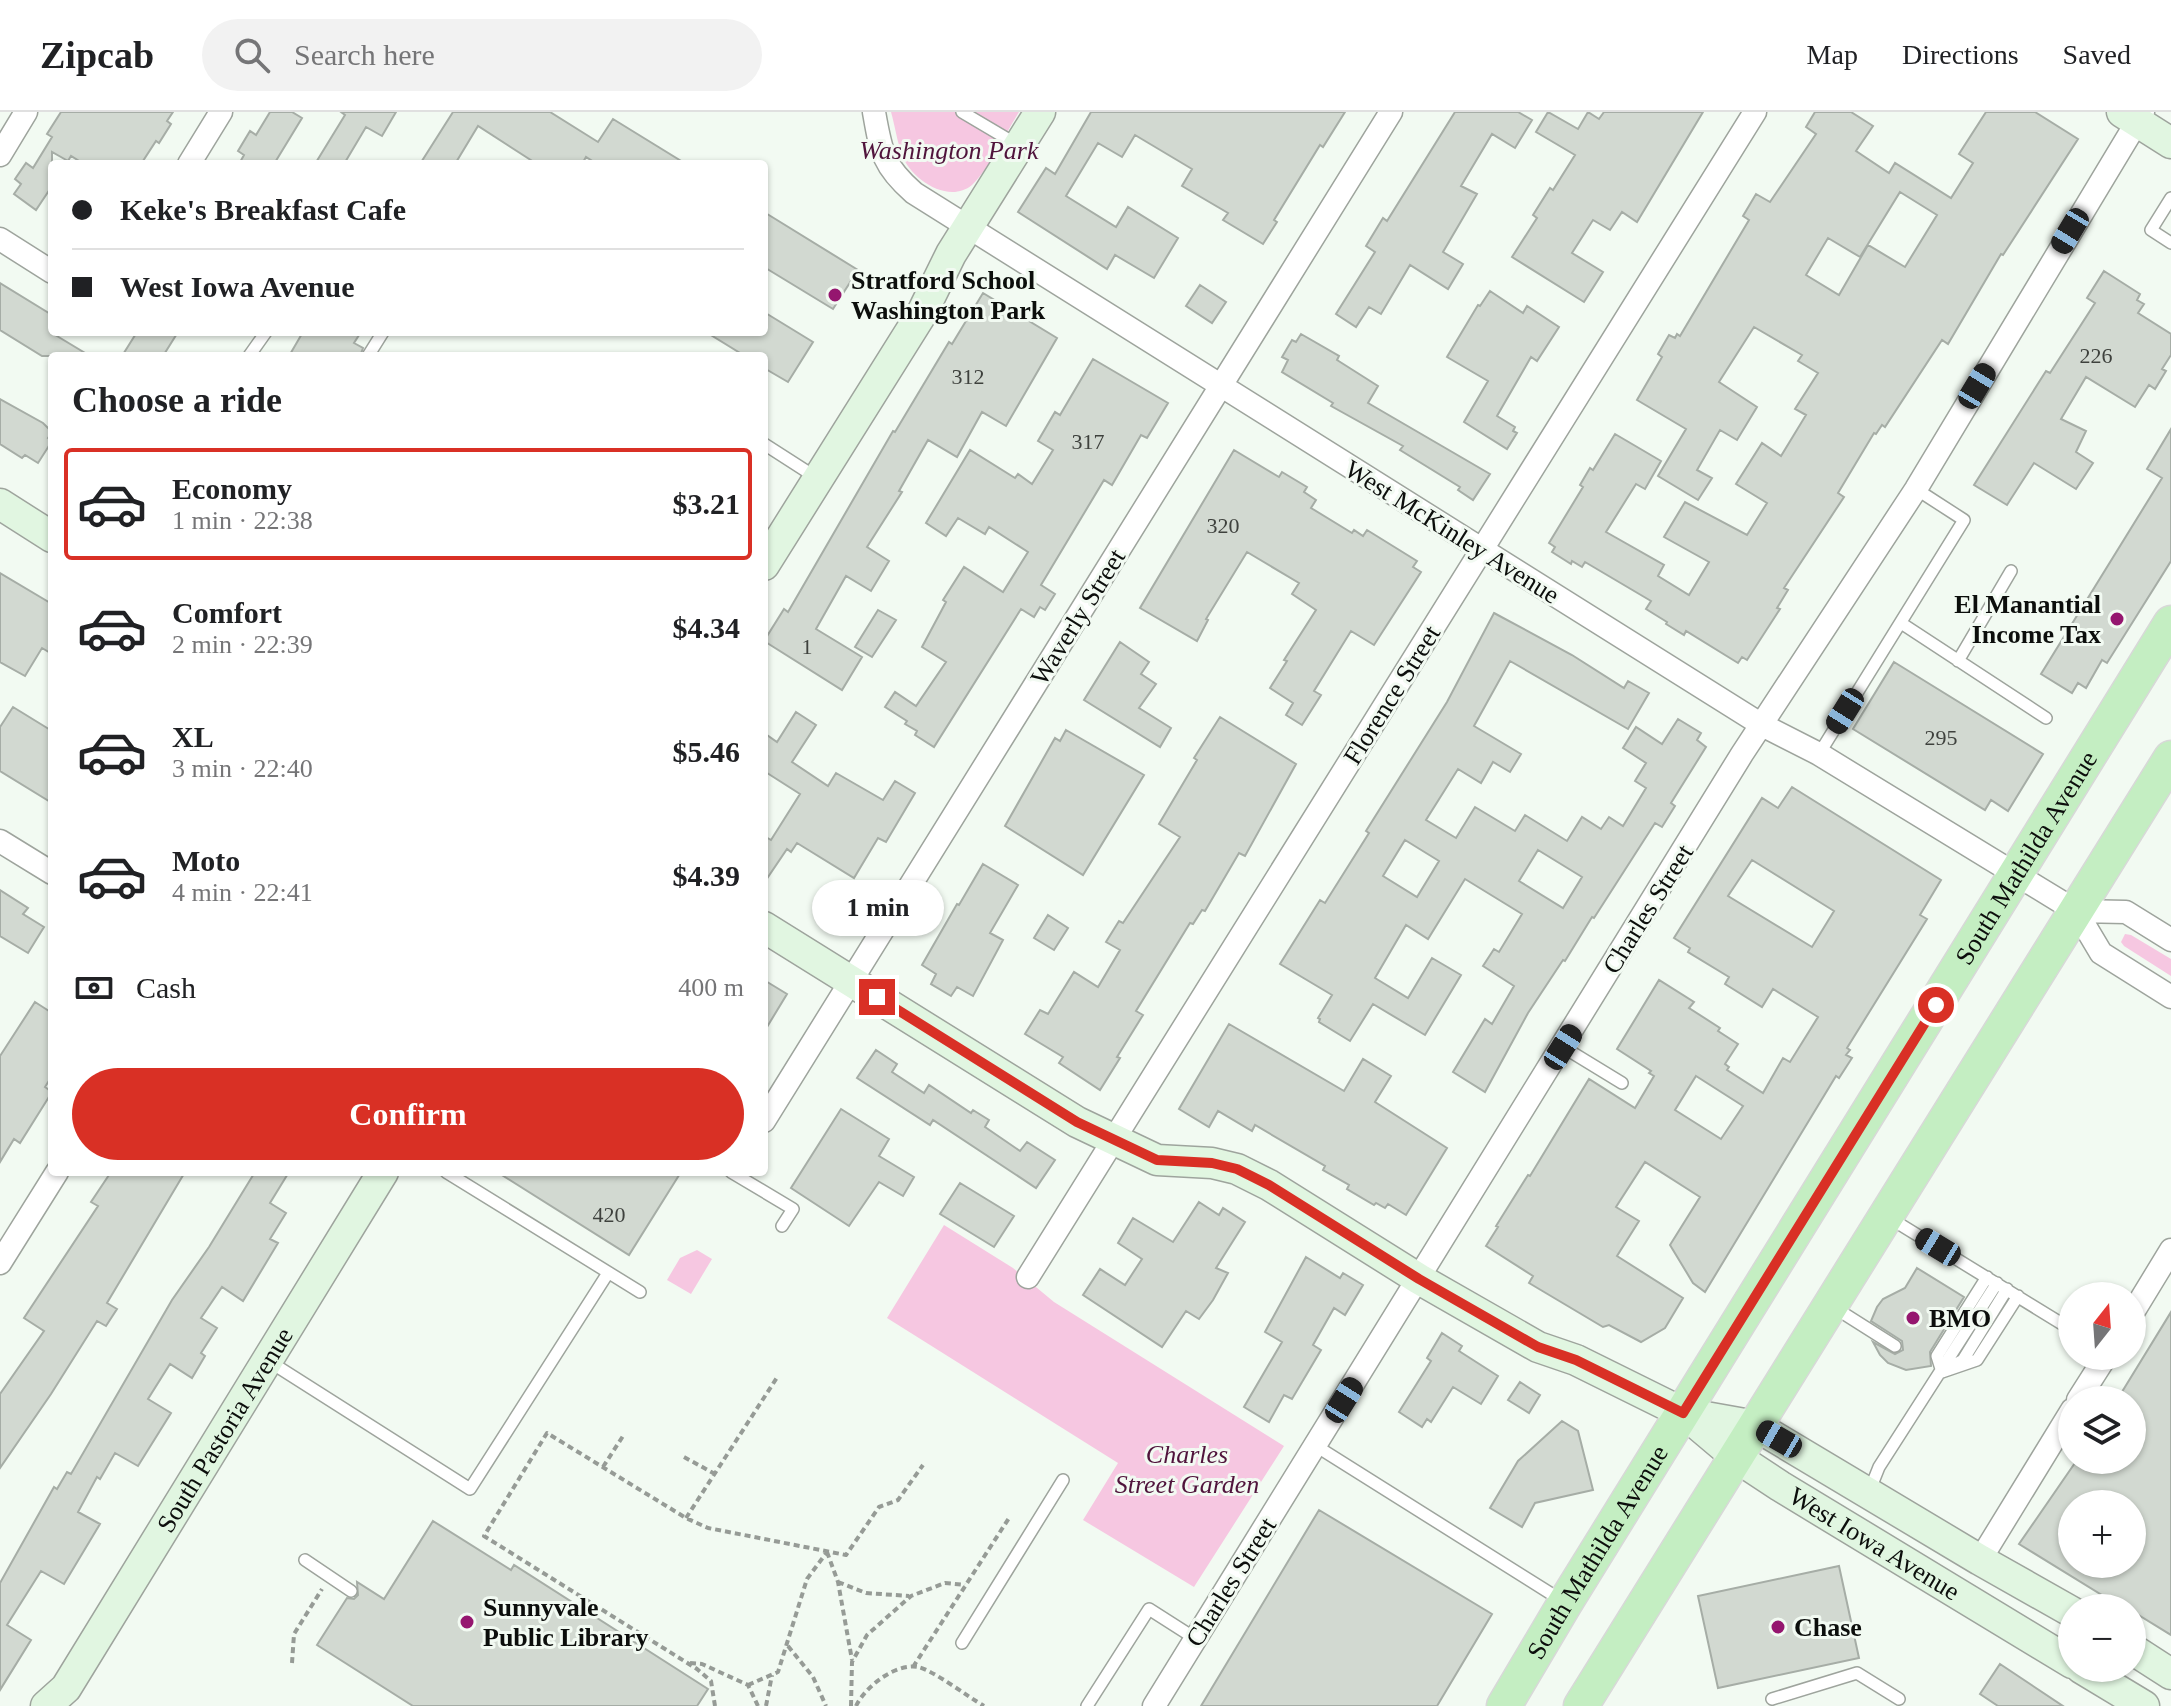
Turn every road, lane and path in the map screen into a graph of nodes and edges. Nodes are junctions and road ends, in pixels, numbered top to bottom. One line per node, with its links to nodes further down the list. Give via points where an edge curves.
1 (26, 112): 11 (street)
2 (221, 112): 12 (street)
3 (874, 112): 14 (street, West McKinley Avenue, via 884,159 895,176)
4 (962, 112): 10 (lane)
5 (1040, 112): 10 (street)
6 (1391, 112): 18 (street, Waverly Street)
7 (1755, 112): 24 (street, Florence Street)
8 (2134, 115): 9 (street); 21 (street, Charles Street)
9 (2171, 143)
10 (1019, 146): 14 (street)
11 (0, 155)
12 (191, 160)
13 (2171, 198): 16 (lane, via 2151,230)
14 (968, 227): 18 (street, West McKinley Avenue); 20 (street, via 922,313)
15 (0, 239): 17 (street)
16 (2171, 243)
17 (48, 269)
18 (1221, 386): 24 (street, West McKinley Avenue); 40 (street, Waverly Street)
19 (768, 447): 20 (lane)
20 (819, 479): 25 (street)
21 (1916, 489): 27 (lane, via 1964,520); 31 (street, Charles Street)
22 (0, 504): 23 (street)
23 (48, 534)
24 (1482, 551): 31 (street, West McKinley Avenue); 45 (street, Florence Street)
25 (768, 559)
26 (2011, 571): 29 (lane)
27 (1901, 623): 29 (lane); 32 (lane)
28 (2171, 623): 36 (main road, South Mathilda Avenue)
29 (1958, 661): 30 (lane)
30 (2046, 718)
31 (1762, 725): 32 (street, West McKinley Avenue); 42 (street, Charles Street)
32 (1819, 754): 36 (street, West McKinley Avenue)
33 (2171, 758): 37 (main road)
34 (0, 841): 35 (street)
35 (48, 871)
36 (2017, 875): 37 (street, West McKinley Avenue); 66 (main road, South Mathilda Avenue)
37 (2076, 911): 39 (street, via 2126,912); 41 (street, West McKinley Avenue, via 2101,953); 50 (main road)
38 (768, 929): 40 (street, West Iowa Avenue)
39 (2171, 940)
40 (852, 981): 44 (street, Waverly Street); 45 (street, West Iowa Avenue)
41 (2171, 997)
42 (1563, 1047): 43 (lane); 56 (street, Charles Street)
43 (1622, 1083)
44 (768, 1115)
45 (1114, 1141): 55 (street, Florence Street); 56 (street, West Iowa Avenue, via 1157,1160 1237,1169)
46 (54, 1176): 53 (street)
47 (381, 1176): 63 (street, South Pastoria Avenue)
48 (452, 1176): 54 (lane)
49 (738, 1176): 51 (lane, via 793,1209)
50 (1887, 1216): 57 (lane); 60 (main road)
51 (782, 1226)
52 (2171, 1250): 58 (street)
53 (0, 1263)
54 (608, 1273): 59 (lane); 63 (lane, via 470,1489)
55 (1028, 1277)
56 (1419, 1279): 66 (street, West Iowa Avenue, via 1538,1347); 70 (street, Charles Street)
57 (2002, 1286): 61 (lane); 64 (lane); 64 (lane, via 1977,1360)
58 (2146, 1291)
59 (640, 1292)
60 (1831, 1306): 62 (lane); 67 (main road)
61 (2058, 1321)
62 (1895, 1346)
63 (266, 1360): 105 (street, South Pastoria Avenue)
64 (1942, 1372): 77 (lane, via 1879,1467)
65 (778, 1376): 75 (path)
66 (1683, 1413): 67 (street, West Iowa Avenue); 72 (street, West Iowa Avenue); 88 (main road, South Mathilda Avenue)
67 (1756, 1426): 72 (main road); 77 (street, West Iowa Avenue)
68 (2058, 1433): 82 (street)
69 (623, 1436): 74 (path)
70 (1316, 1446): 88 (lane); 90 (street, Charles Street)
71 (684, 1457): 75 (path)
72 (1736, 1457): 93 (street, West Iowa Avenue); 115 (main road)
73 (923, 1465): 80 (path, via 898,1500 879,1507 846,1555)
74 (603, 1467): 78 (path); 97 (path, via 547,1433 484,1536)
75 (715, 1474): 78 (path)
76 (1063, 1480): 91 (lane)
77 (1869, 1493): 82 (street, West Iowa Avenue)
78 (686, 1518): 80 (path, via 708,1528)
79 (1009, 1518): 85 (path)
80 (827, 1552): 84 (path); 92 (path, via 807,1579)
81 (305, 1560): 83 (lane)
82 (1980, 1560): 89 (street, West Iowa Avenue)
83 (329, 1576): 86 (lane); 96 (path, via 294,1634)
84 (838, 1582): 87 (path, via 866,1593); 95 (path)
85 (965, 1585): 87 (path, via 945,1583); 98 (path)
86 (351, 1591)
87 (911, 1596): 95 (path, via 867,1635)
88 (1565, 1603): 114 (main road, South Mathilda Avenue)
89 (2058, 1604)
90 (1196, 1639): 112 (lane, via 1149,1609); 113 (street, Charles Street)
91 (962, 1643)
92 (788, 1646): 100 (path); 109 (path, via 813,1677)
93 (2058, 1654)
94 (2146, 1658): 99 (street)
95 (852, 1662): 110 (path)
96 (292, 1663)
97 (688, 1663): 102 (path); 106 (path, via 711,1681)
98 (913, 1667): 110 (path, via 878,1681); 111 (path)
99 (2171, 1674)
100 (772, 1675): 102 (path); 108 (path)
101 (2104, 1682): 116 (street)
102 (748, 1685): 107 (path)
103 (1772, 1699): 104 (lane, via 1857,1673)
104 (1899, 1699)
105 (59, 1700)
106 (715, 1706)
107 (758, 1706)
108 (766, 1706)
109 (826, 1706)
110 (854, 1706)
111 (984, 1706)
112 (1087, 1706)
113 (1154, 1706)
114 (1504, 1706)
115 (1581, 1706)
116 (2144, 1706)

